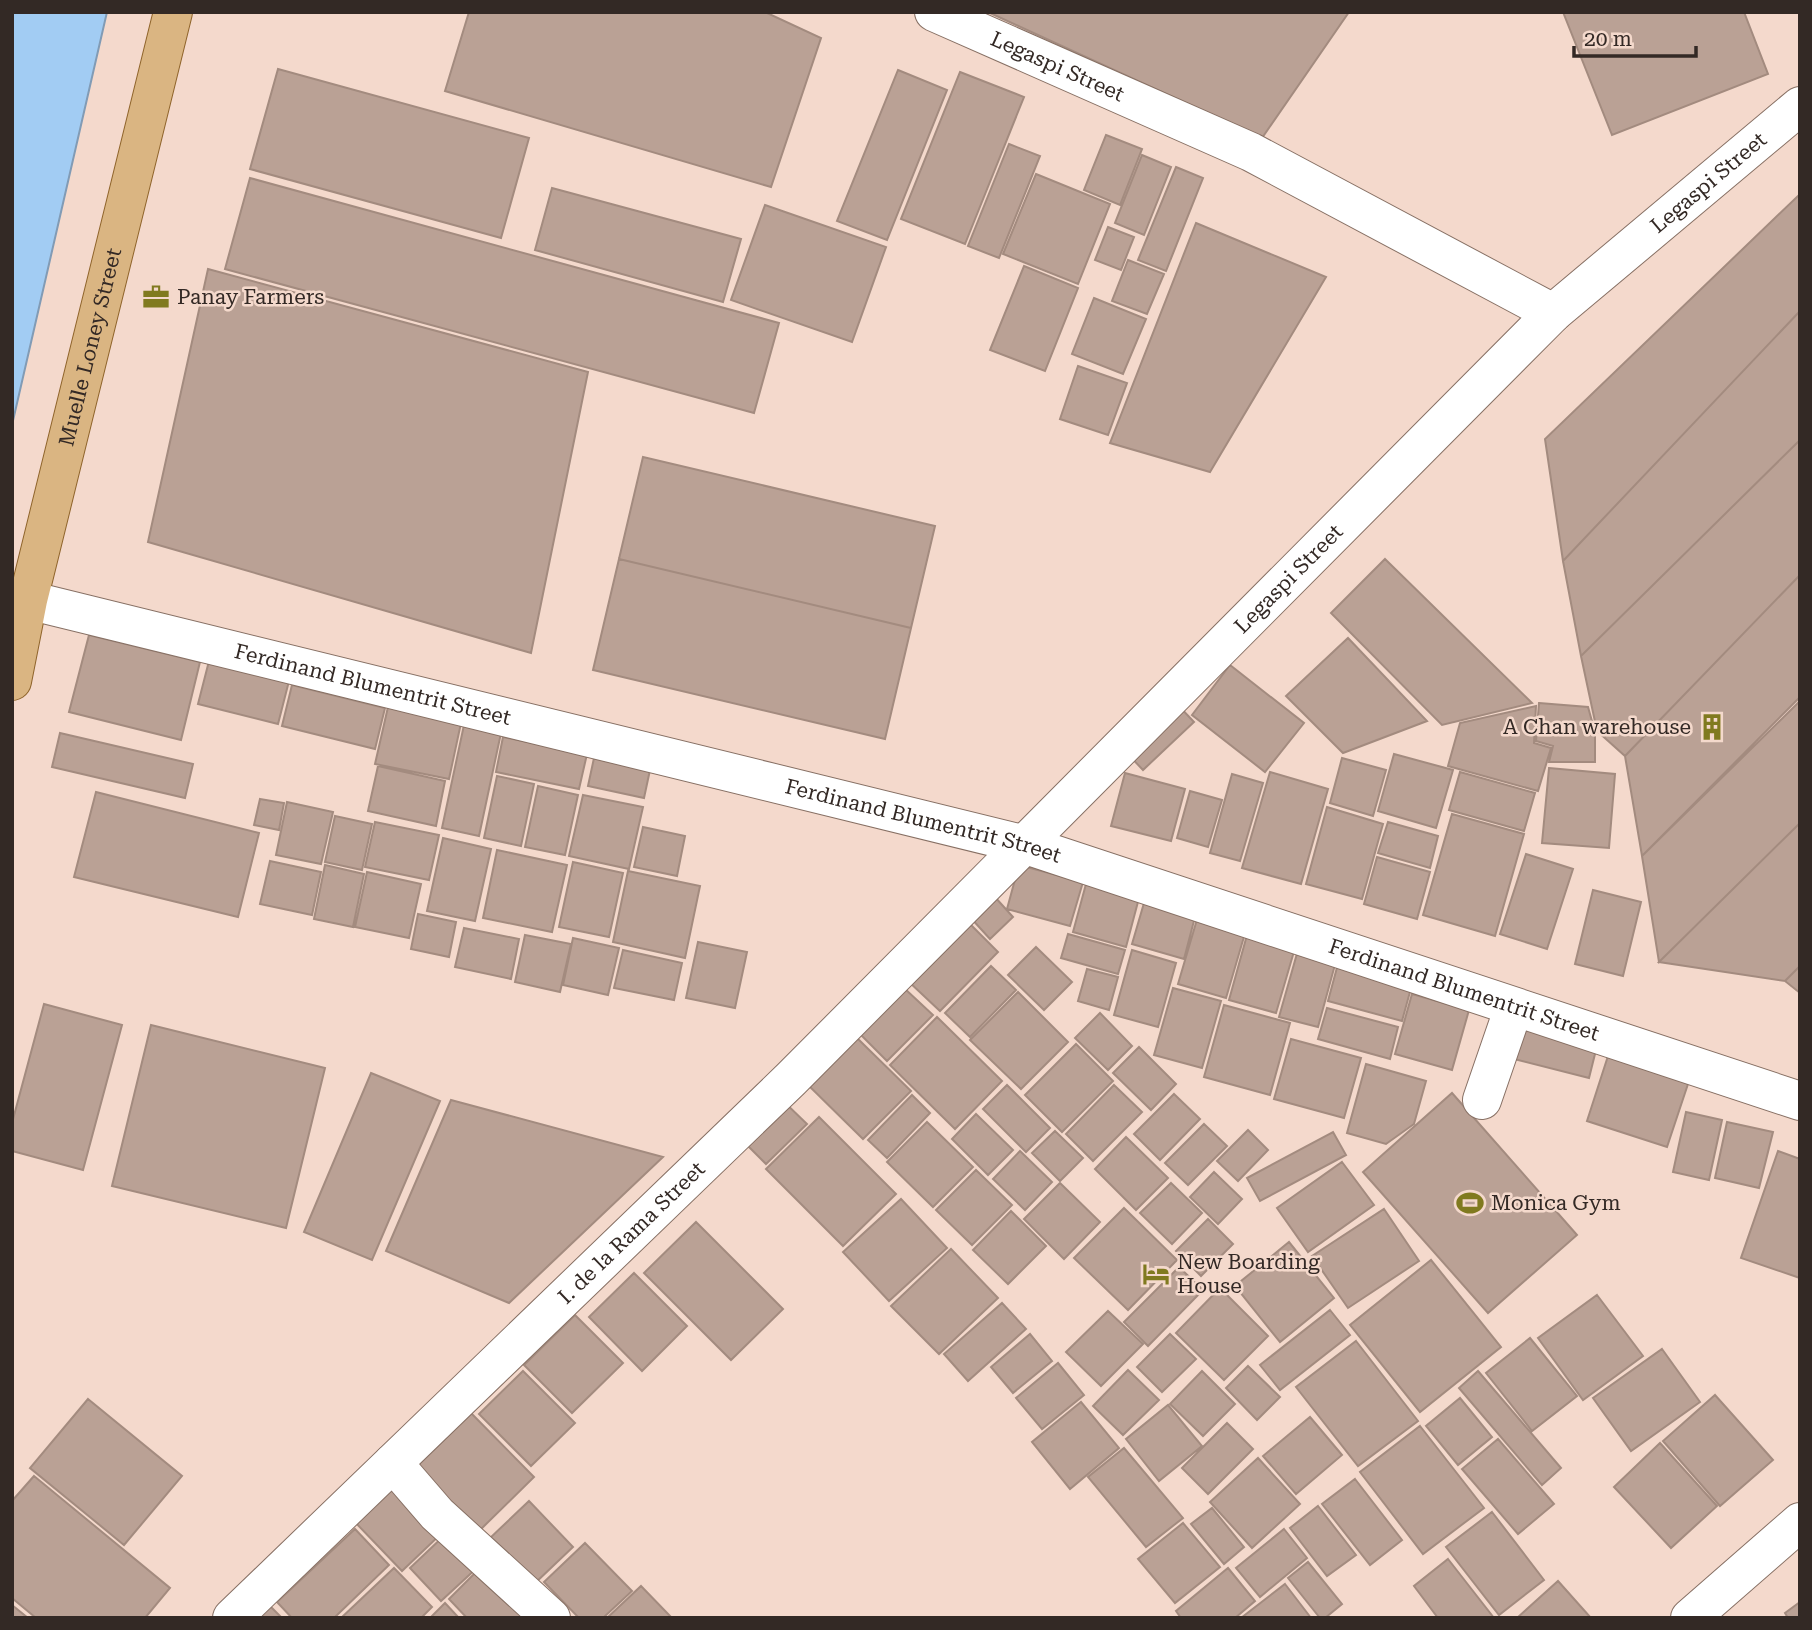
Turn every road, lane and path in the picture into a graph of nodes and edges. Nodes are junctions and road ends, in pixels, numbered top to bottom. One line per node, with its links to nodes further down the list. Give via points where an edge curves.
1 (173, 12): 5 (main road, Muelle Loney Street)
2 (934, 12): 4 (street, Legaspi Street, via 1251,152)
3 (1800, 106): 4 (street, Legaspi Street)
4 (1552, 313): 7 (street, Legaspi Street)
5 (28, 600): 6 (main road, Muelle Loney Street); 7 (street, Ferdinand Blumentrit Street)
6 (12, 681)
7 (1026, 845): 8 (street, Ferdinand Blumentrit Street); 11 (street, I. de la Rama Street, via 782,1089)
8 (1514, 1007): 9 (street); 10 (street, Ferdinand Blumentrit Street)
9 (1482, 1100)
10 (1800, 1101)
11 (393, 1463): 13 (street, I. de la Rama Street); 14 (street, via 437,1514)
12 (1800, 1522): 15 (street)
13 (232, 1618)
14 (551, 1618)
15 (1690, 1618)

